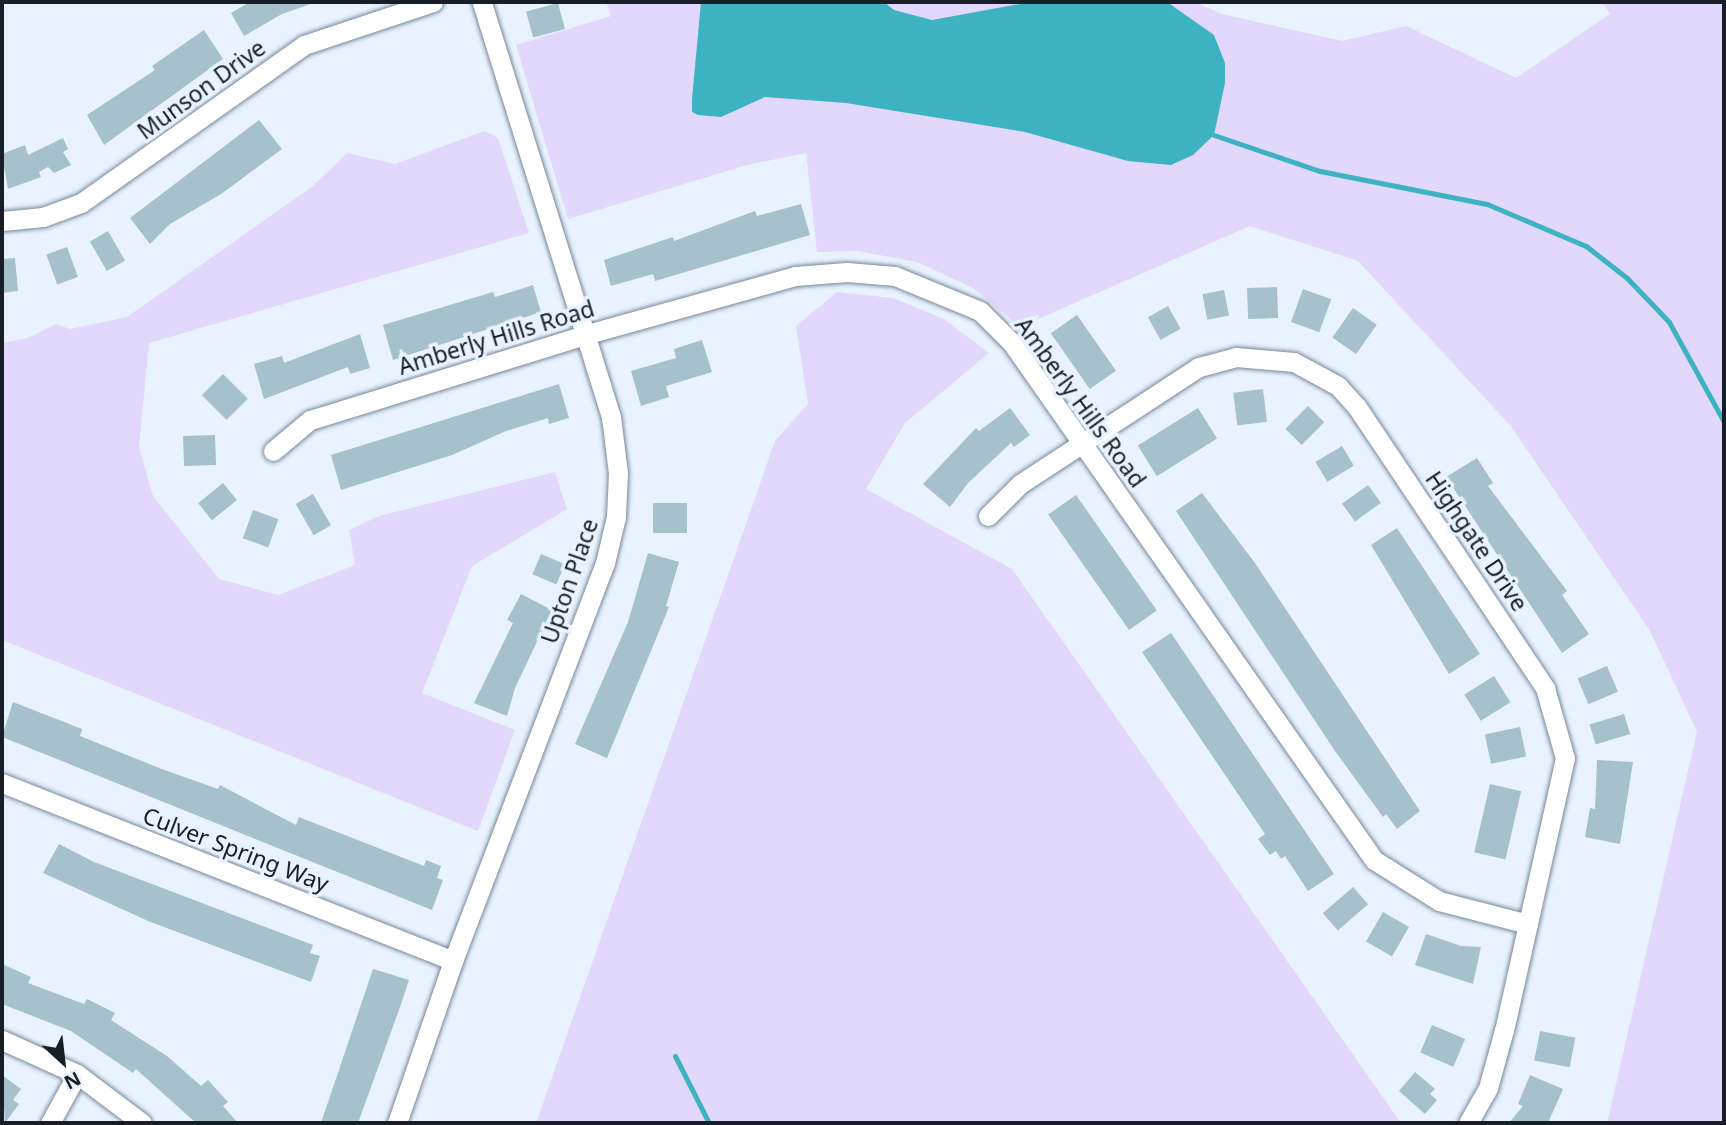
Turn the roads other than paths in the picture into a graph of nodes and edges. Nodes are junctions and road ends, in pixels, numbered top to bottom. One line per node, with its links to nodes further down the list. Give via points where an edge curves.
1 (433, 2): 3 (street, Munson Drive, via 304,45 81,203 43,217)
2 (482, 2): 4 (street, Upton Place)
3 (2, 221)
4 (584, 335): 5 (street, Amberly Hills Road, via 795,276 847,272 895,276 980,311 1012,343); 6 (street, Amberly Hills Road, via 310,420); 10 (street, Upton Place, via 611,417 618,472 616,517 605,563)
5 (1083, 441): 7 (street, Highgate Drive, via 1020,484); 9 (street, Amberly Hills Road, via 1323,794 1374,860 1439,901); 9 (street, Highgate Drive, via 1199,367 1236,357 1294,362 1339,386 1545,688 1558,722 1565,758 1561,789)
6 (273, 451)
7 (988, 516)
8 (2, 783): 10 (street, Culver Spring Way)
9 (1528, 925): 16 (street, Highgate Drive, via 1488,1088)
10 (453, 961): 15 (street, Upton Place)
11 (2, 1040): 12 (street)
12 (77, 1074): 13 (street); 14 (street)
13 (50, 1123)
14 (142, 1123)
15 (397, 1123)
16 (1468, 1123)

